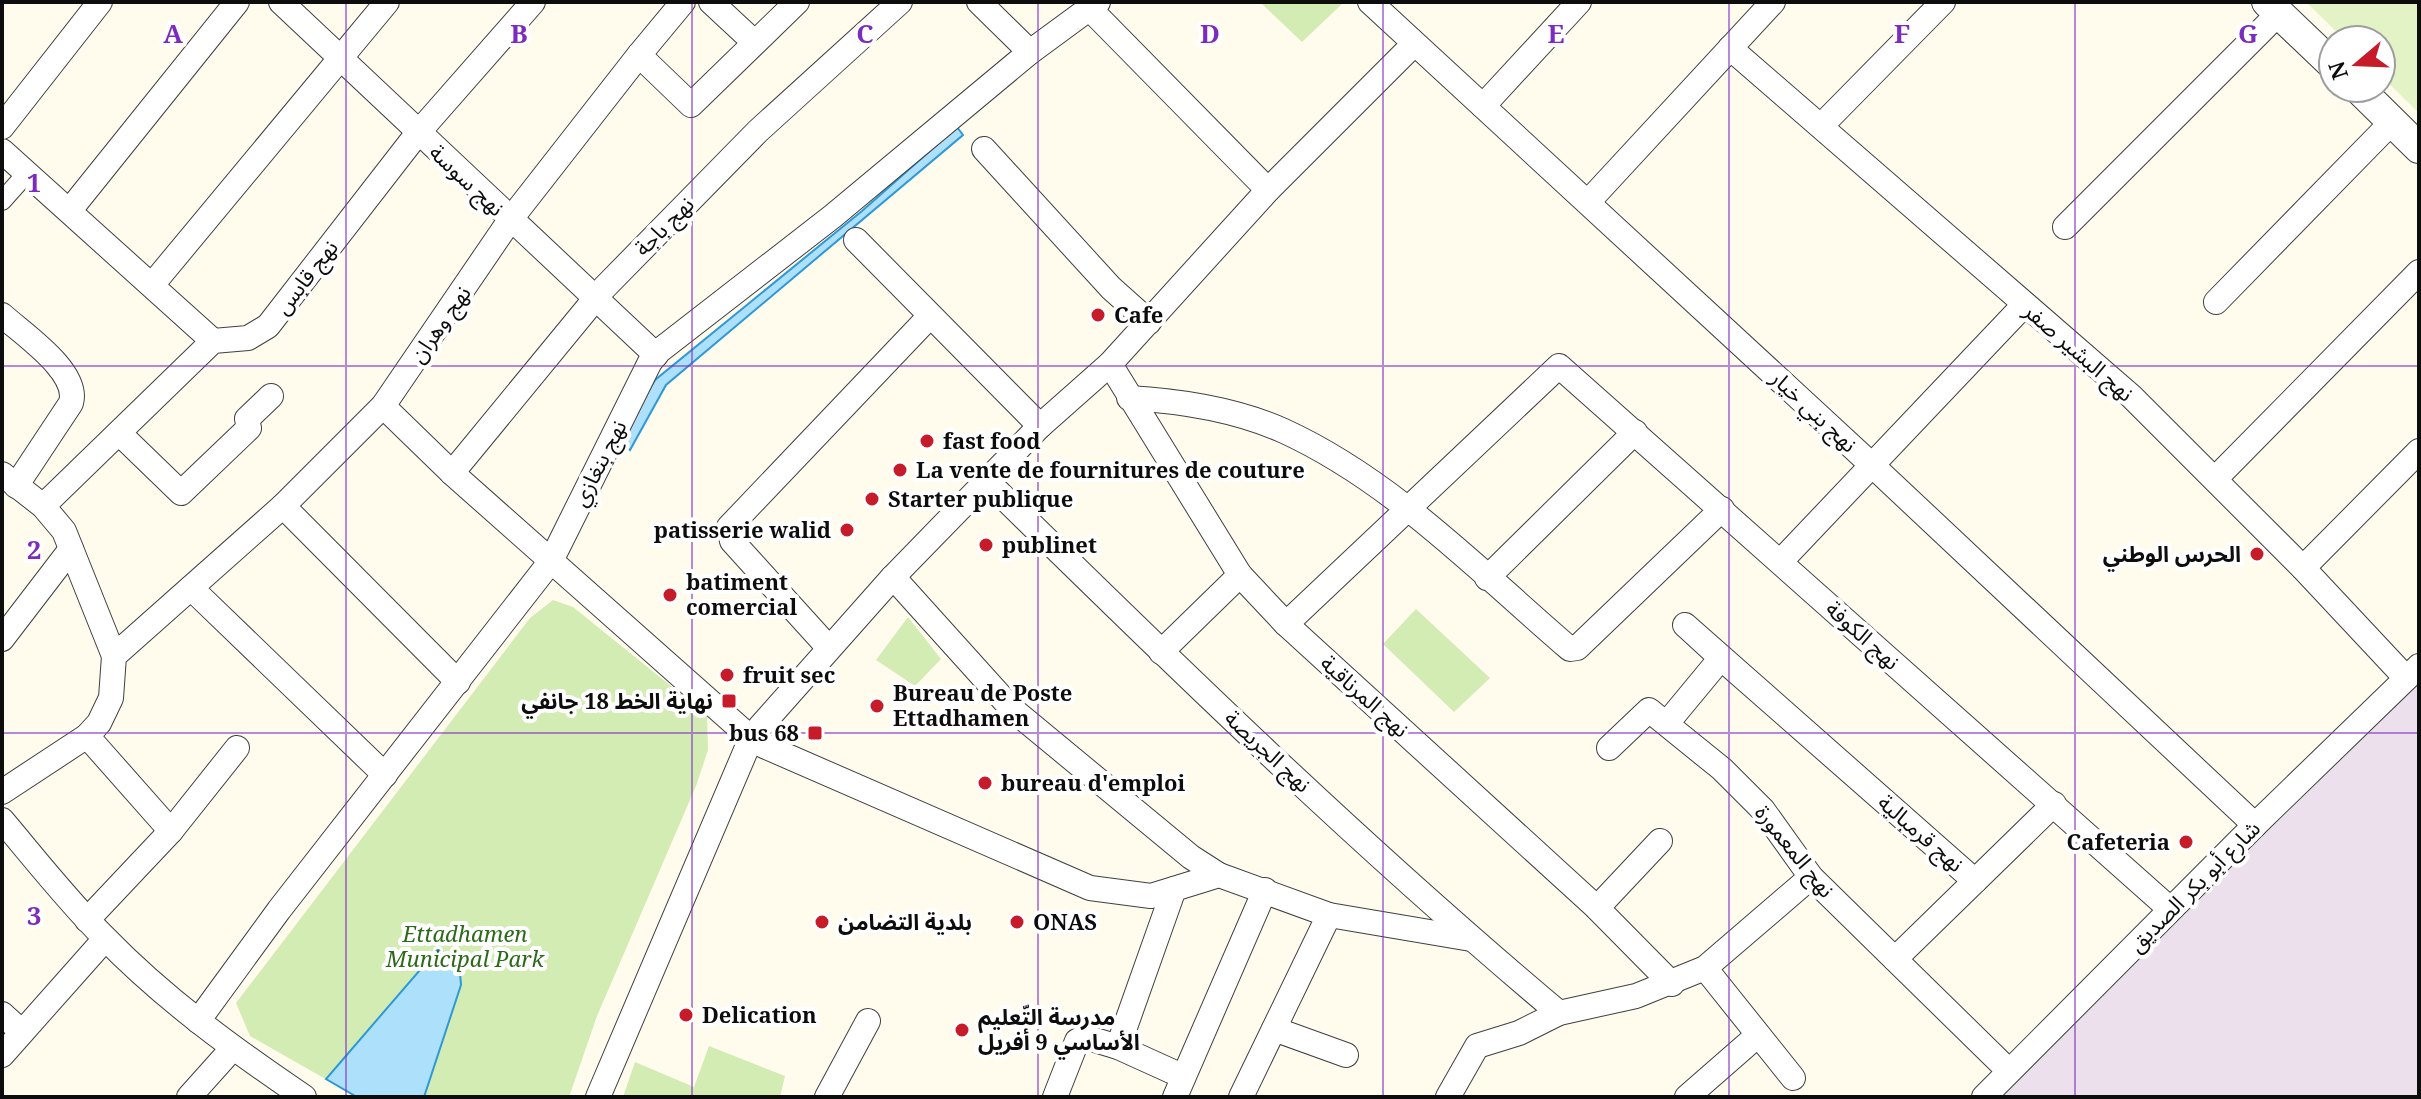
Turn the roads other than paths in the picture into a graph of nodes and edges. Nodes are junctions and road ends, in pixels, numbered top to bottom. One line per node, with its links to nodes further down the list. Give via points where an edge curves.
1 (100, 2): 28 (street)
2 (237, 2): 37 (street)
3 (281, 2): 23 (street, نهج سوسة)
4 (387, 2): 23 (street)
5 (533, 2): 29 (street, نهج قابس)
6 (683, 2): 22 (street, نهج وهران)
7 (711, 2): 17 (street)
8 (797, 2): 17 (street)
9 (900, 2): 43 (street, نهج باجة, via 758,131)
10 (979, 2): 21 (street)
11 (1579, 2): 25 (street)
12 (1773, 2): 19 (street)
13 (1943, 2): 27 (street)
14 (1094, 5): 21 (street, نهج بنغازي); 34 (street)
15 (1379, 5): 18 (street, نهج بني خيار)
16 (2273, 7): 20 (street); 39 (street)
17 (754, 42): 22 (street, via 691,105)
18 (1413, 45): 25 (street, نهج بني خيار); 34 (street)
19 (1730, 48): 27 (street, نهج البشير صفر); 36 (street)
20 (2317, 50)
21 (1030, 52): 50 (street, نهج بنغازي)
22 (639, 55): 38 (street, نهج وهران)
23 (337, 58): 29 (street, نهج سوسة); 42 (street)
24 (2374, 104): 26 (street)
25 (1483, 106): 36 (street, نهج بني خيار)
26 (2392, 122): 30 (street); 44 (street)
27 (1821, 126): 45 (street, نهج البشير صفر)
28 (2, 127)
29 (417, 134): 38 (street, نهج سوسة); 49 (street, نهج قابس, via 268,326 248,338)
30 (2419, 148)
31 (984, 149): 48 (street, via 1111,288)
32 (2, 151): 33 (street)
33 (27, 173): 35 (street); 37 (street)
34 (1268, 190): 48 (street)
35 (2, 201)
36 (1588, 202): 59 (street, نهج بني خيار)
37 (70, 210): 42 (street)
38 (510, 220): 43 (street, نهج سوسة); 54 (street, نهج وهران)
39 (2065, 227)
40 (856, 240): 47 (street)
41 (2419, 272): 61 (street)
42 (152, 285): 49 (street)
43 (596, 297): 50 (street, نهج سوسة); 60 (street, نهج باجة)
44 (2216, 302)
45 (2024, 305): 59 (street); 61 (street, نهج البشير صفر, via 2131,396)
46 (2, 315): 62 (street, via 67,374 73,388 71,403)
47 (930, 316): 55 (street); 78 (street, via 729,527 732,541)
48 (1149, 322): 51 (street)
49 (213, 341): 57 (street)
50 (656, 355): 69 (street, نهج بنغازي)
51 (1110, 364): 53 (street, نهج المرناقية); 55 (street)
52 (271, 396): 57 (street, via 247,419 249,428 181,493)
53 (1129, 398): 66 (street, via 1222,410 1283,431); 72 (street, نهج المرناقية)
54 (383, 406): 60 (street); 65 (street, نهج وهران)
55 (1040, 426): 63 (street)
56 (1635, 432): 66 (street, نهج الكوفة, via 1563,368 1555,368); 67 (street, نهج الكوفة); 74 (street)
57 (119, 433): 64 (street)
58 (2419, 451): 71 (street)
59 (1874, 467): 70 (street); 93 (street, نهج بني خيار)
60 (452, 473): 69 (street)
61 (2215, 479): 71 (street, نهج البشير صفر)
62 (9, 480): 64 (street)
63 (986, 480): 73 (street); 79 (street, نهج الجريصة)
64 (43, 506): 68 (street)
65 (283, 506): 75 (street, نهج وهران); 83 (street)
66 (1407, 508): 74 (street); 76 (street)
67 (1722, 509): 70 (street, نهج الكوفة); 74 (street, via 1574,649)
68 (71, 549): 77 (street); 80 (street)
69 (551, 561): 83 (street, نهج بنغازي); 86 (street)
70 (1781, 561): 91 (street, نهج الكوفة)
71 (2303, 568): 82 (street, نهج البشير صفر)
72 (1240, 575): 76 (street, نهج المرناقية); 79 (street)
73 (893, 577): 78 (street); 96 (street, via 1012,709)
74 (1487, 578)
75 (191, 588): 80 (street, نهج وهران); 89 (street)
76 (1286, 624): 101 (street, نهج المرناقية)
77 (2, 639)
78 (828, 647): 86 (street)
79 (1161, 652): 106 (street, نهج الجريصة)
80 (114, 656): 85 (street, via 107,713)
81 (1721, 658): 84 (street); 97 (street, نهج قرمبالية); 97 (street, نهج قرمبالية, via 1685,625)
82 (2413, 672): 93 (street, شارع أبو بكر الصديق)
83 (458, 682): 89 (street, نهج بنغازي)
84 (1668, 722): 88 (street, via 1649,710); 98 (street, نهج المعمورة, via 1763,810)
85 (87, 736): 90 (street); 94 (street)
86 (753, 739): 99 (street, via 1090,888 1151,896); 126 (street)
87 (237, 748): 94 (street)
88 (1609, 748)
89 (385, 775): 112 (street, نهج بنغازي)
90 (2, 792)
91 (2054, 804): 97 (street); 102 (street, نهج الكوفة)
92 (2, 820): 104 (street)
93 (2255, 825): 102 (street, شارع أبو بكر الصديق)
94 (171, 831): 104 (street)
95 (1660, 841): 101 (street)
96 (1219, 875): 99 (street); 100 (street)
97 (1969, 876): 107 (street)
98 (1811, 877): 107 (street, نهج المعمورة); 108 (street)
99 (1174, 889): 117 (street)
100 (1265, 890): 103 (street); 123 (street)
101 (1597, 908): 109 (street, نهج المرناقية)
102 (2170, 909): 121 (street, شارع أبو بكر الصديق)
103 (1329, 915): 106 (street); 114 (street)
104 (87, 920): 105 (street)
105 (105, 939): 112 (street); 115 (street)
106 (1471, 939): 110 (street, نهج الجريصة)
107 (1895, 959): 121 (street, نهج المعمورة)
108 (1705, 968): 109 (street); 116 (street)
109 (1672, 984): 110 (street)
110 (1559, 1013): 130 (street, via 1477,1046)
111 (2, 1014): 115 (street)
112 (198, 1021): 118 (street)
113 (868, 1021): 127 (street)
114 (1274, 1029): 120 (street); 129 (street)
115 (22, 1032): 119 (street)
116 (1758, 1035): 122 (street); 131 (street)
117 (1118, 1047): 123 (street); 128 (street, via 1081,1037)
118 (232, 1049): 124 (street); 125 (street)
119 (2, 1055)
120 (1346, 1055)
121 (2009, 1071): 132 (street, شارع أبو بكر الصديق)
122 (1793, 1078)
123 (1179, 1087)
124 (189, 1097)
125 (304, 1097)
126 (598, 1097)
127 (827, 1097)
128 (1055, 1097)
129 (1241, 1097)
130 (1448, 1097)
131 (1687, 1097)
132 (1984, 1097)

